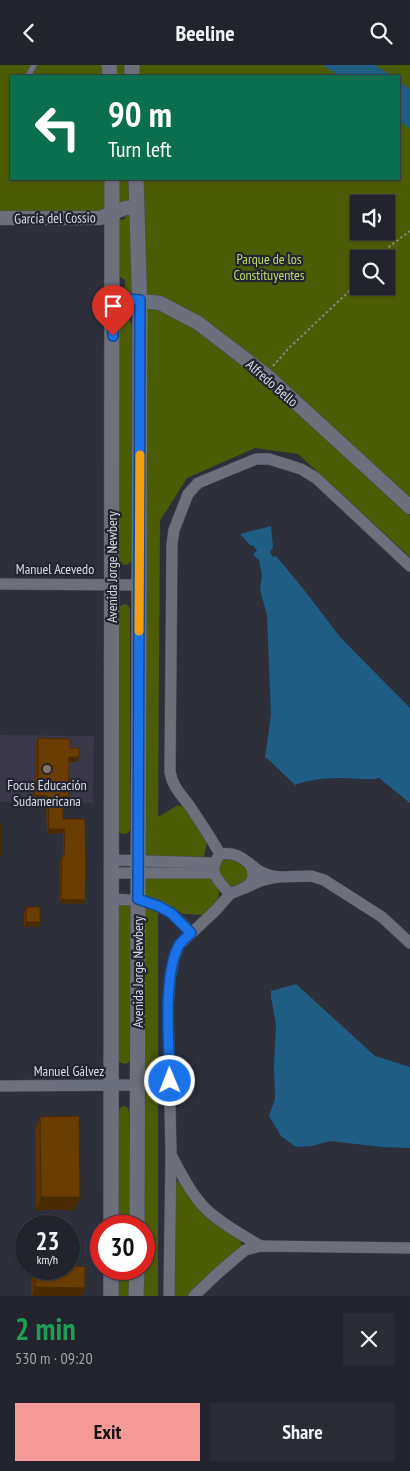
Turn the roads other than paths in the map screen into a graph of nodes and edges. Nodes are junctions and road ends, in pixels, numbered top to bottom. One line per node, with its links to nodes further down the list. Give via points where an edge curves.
1 (112, 180): 4 (main road, Avenida Jorge Newbery)
2 (136, 180): 3 (main road, Avenida Jorge Newbery)
3 (137, 207): 4 (street, García del Cossio); 7 (main road, Avenida Jorge Newbery)
4 (113, 213): 5 (street, García del Cossio, via 100,218); 6 (main road, Avenida Jorge Newbery)
5 (0, 219)
6 (113, 298): 7 (street, Alfredo Bello); 11 (main road, Avenida Jorge Newbery)
7 (140, 300): 8 (street, Alfredo Bello, via 160,303 198,323 266,375); 12 (main road, Avenida Jorge Newbery)
8 (410, 507)
9 (410, 566): 13 (street, via 316,478 269,459 256,459 198,483 188,495 172,544 170,771 175,788 190,806)
10 (0, 584): 11 (street, Manuel Acevedo)
11 (112, 585): 12 (street, Manuel Acevedo); 15 (main road, Avenida Jorge Newbery)
12 (139, 585): 16 (main road, Avenida Jorge Newbery)
13 (216, 863): 14 (street, via 228,853); 16 (street); 19 (street, via 218,881)
14 (250, 863): 17 (street, via 261,872); 18 (street, via 252,882)
15 (112, 867): 16 (street); 20 (main road, Avenida Jorge Newbery)
16 (138, 867): 21 (main road, Avenida Jorge Newbery)
17 (278, 877): 18 (street); 23 (street, via 311,876 324,881 382,917)
18 (245, 888): 19 (street)
19 (230, 894): 22 (street)
20 (112, 899): 21 (street); 26 (main road, Avenida Jorge Newbery)
21 (138, 899): 22 (street, via 171,913); 24 (main road, Avenida Jorge Newbery)
22 (191, 933): 27 (street, via 179,945 170,978)
23 (410, 943)
24 (137, 1085): 26 (street, Manuel Gálvez); 29 (main road, Avenida Jorge Newbery)
25 (0, 1086): 26 (street, Manuel Gálvez)
26 (111, 1086): 28 (main road, Avenida Jorge Newbery)
27 (171, 1154): 30 (street, via 194,1195 208,1211); 36 (street)
28 (111, 1215)
29 (137, 1215)
30 (261, 1246): 31 (street); 37 (street, via 246,1250)
31 (410, 1248)
32 (111, 1280): 34 (main road)
33 (137, 1280): 35 (main road)
34 (111, 1296)
35 (136, 1296)
36 (169, 1296)
37 (194, 1296)

